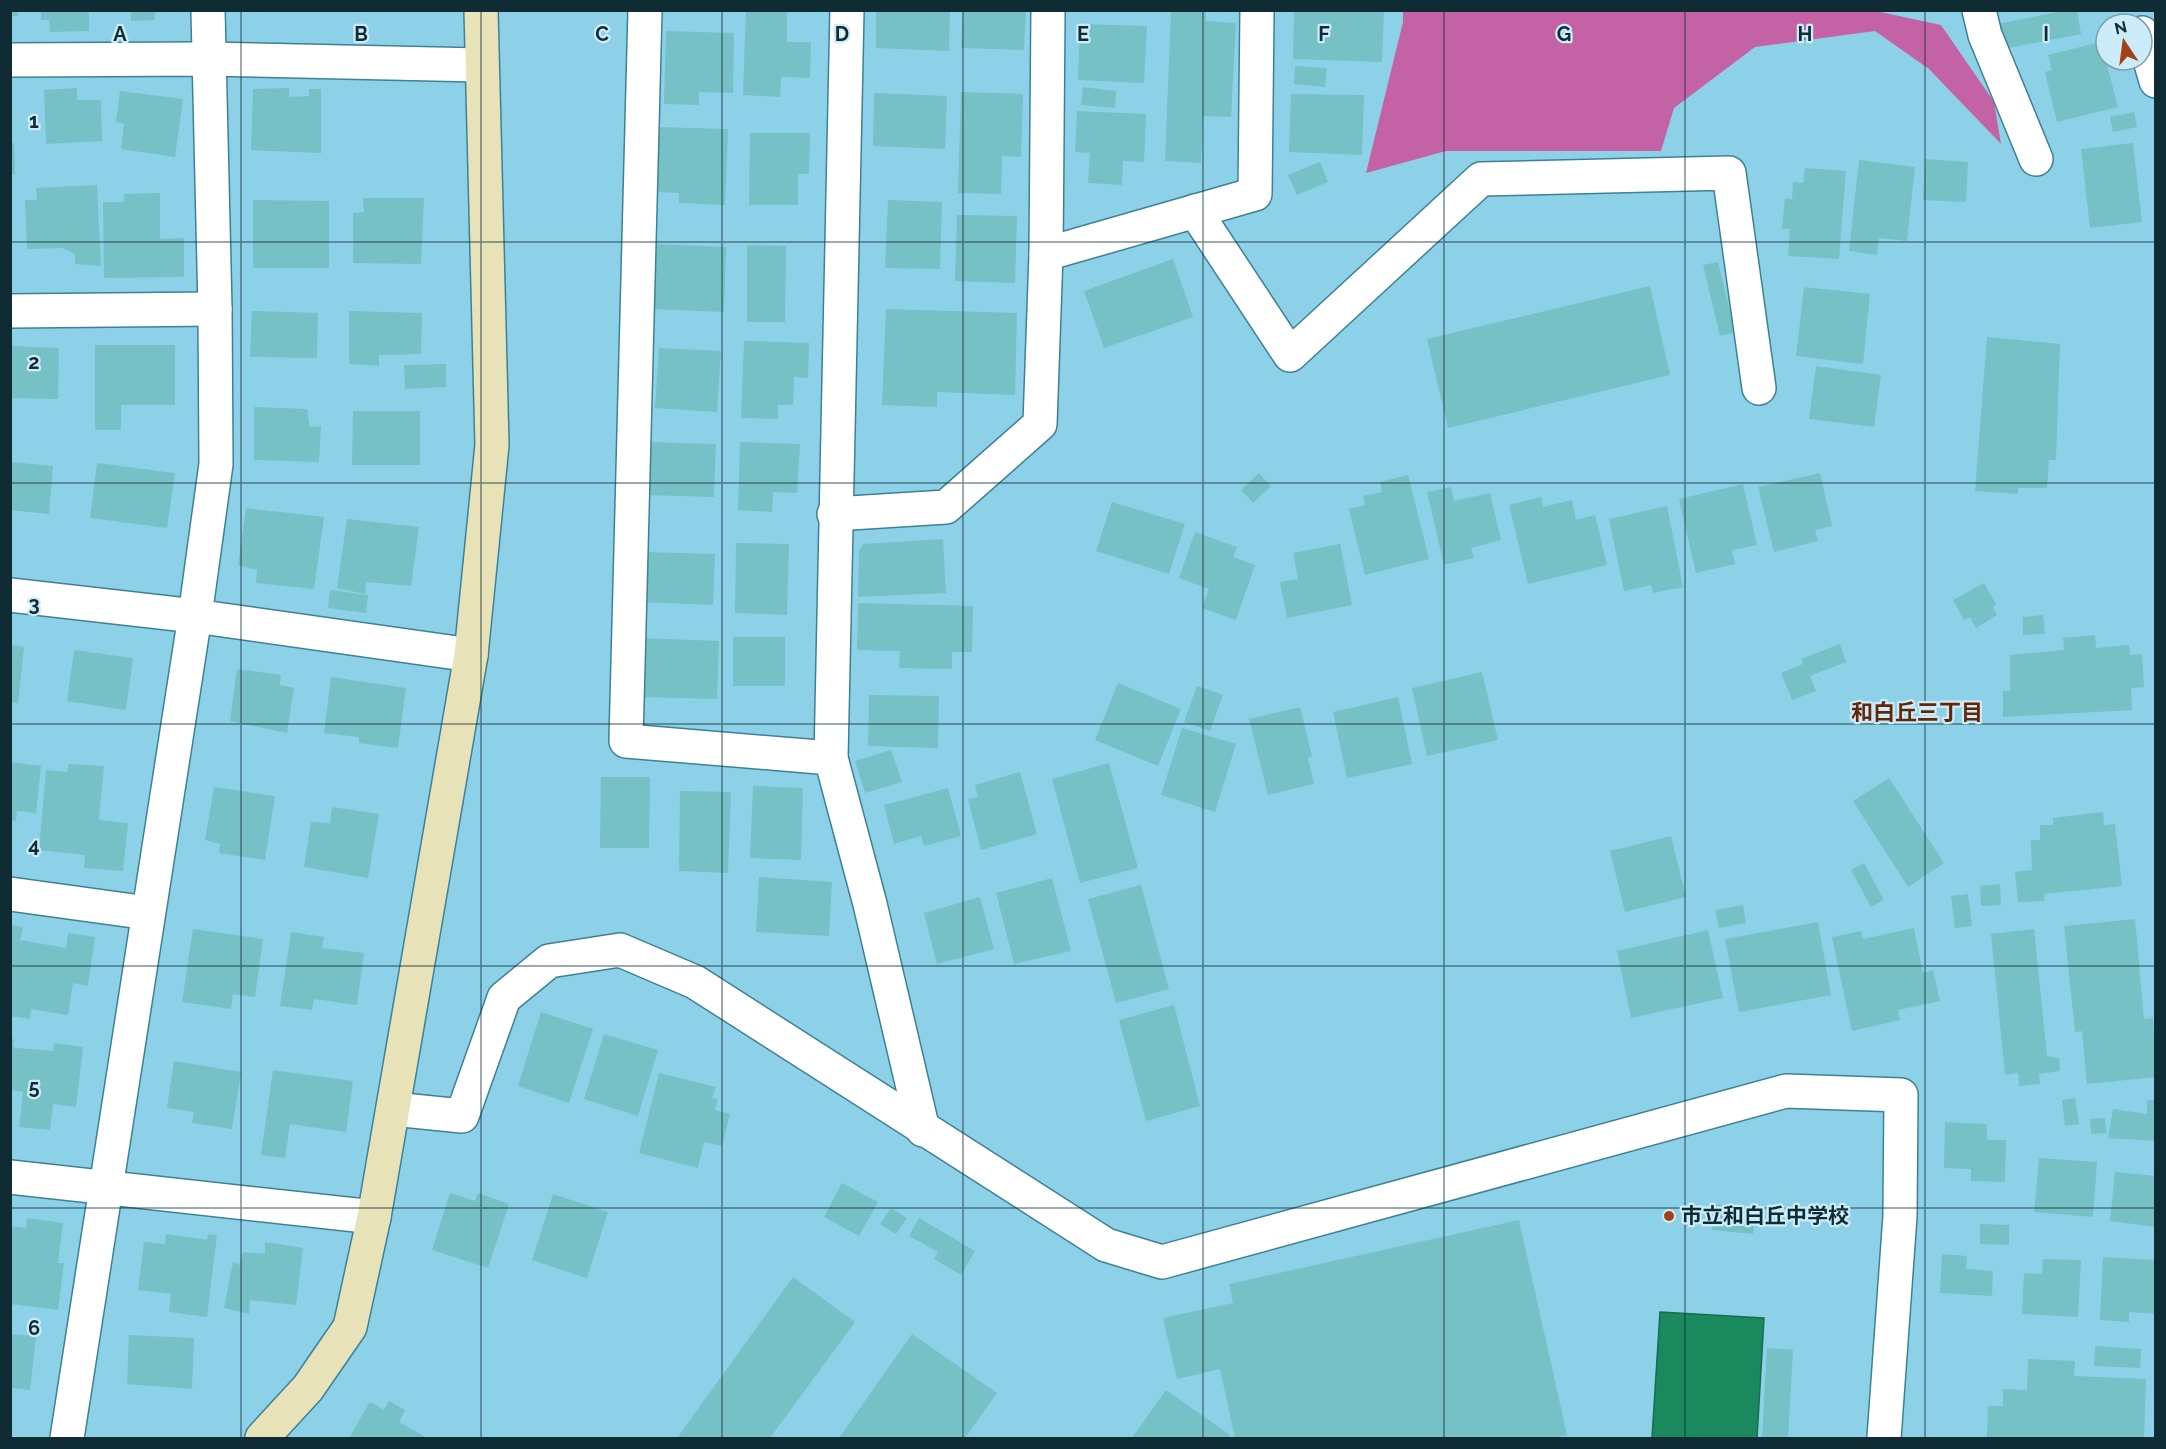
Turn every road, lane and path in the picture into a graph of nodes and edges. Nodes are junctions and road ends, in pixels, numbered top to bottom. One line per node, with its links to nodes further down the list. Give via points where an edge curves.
1 (208, 10): 8 (street)
2 (481, 10): 10 (street)
3 (645, 10): 21 (street, via 626,741)
4 (847, 10): 17 (street)
5 (1048, 10): 13 (street)
6 (1257, 10): 12 (street, via 1255,194)
7 (1979, 10): 11 (street, via 1985,35)
8 (207, 59): 9 (street); 10 (street); 14 (street)
9 (10, 60)
10 (480, 65): 20 (street, via 492,445)
11 (2036, 159)
12 (1195, 211): 13 (street); 16 (street, via 1290,355 1481,179 1729,173)
13 (1046, 254): 17 (street, via 1040,424 946,507)
14 (215, 309): 15 (street); 19 (street, via 216,464)
15 (10, 311)
16 (1759, 388)
17 (834, 514): 21 (street)
18 (10, 595): 19 (street)
19 (195, 616): 20 (street); 23 (street)
20 (471, 655): 24 (street)
21 (831, 758): 25 (street)
22 (10, 894): 23 (street)
23 (148, 913): 27 (street)
24 (393, 1109): 25 (street, via 462,1116 504,998 549,961 620,950 695,982); 28 (street)
25 (923, 1130): 31 (street, via 1106,1245 1162,1262 1786,1091 1901,1095 1899,1216)
26 (10, 1177): 27 (street)
27 (108, 1187): 28 (street); 29 (street)
28 (374, 1217): 30 (street, via 350,1327 308,1388)
29 (67, 1438)
30 (262, 1438)
31 (1884, 1438)

